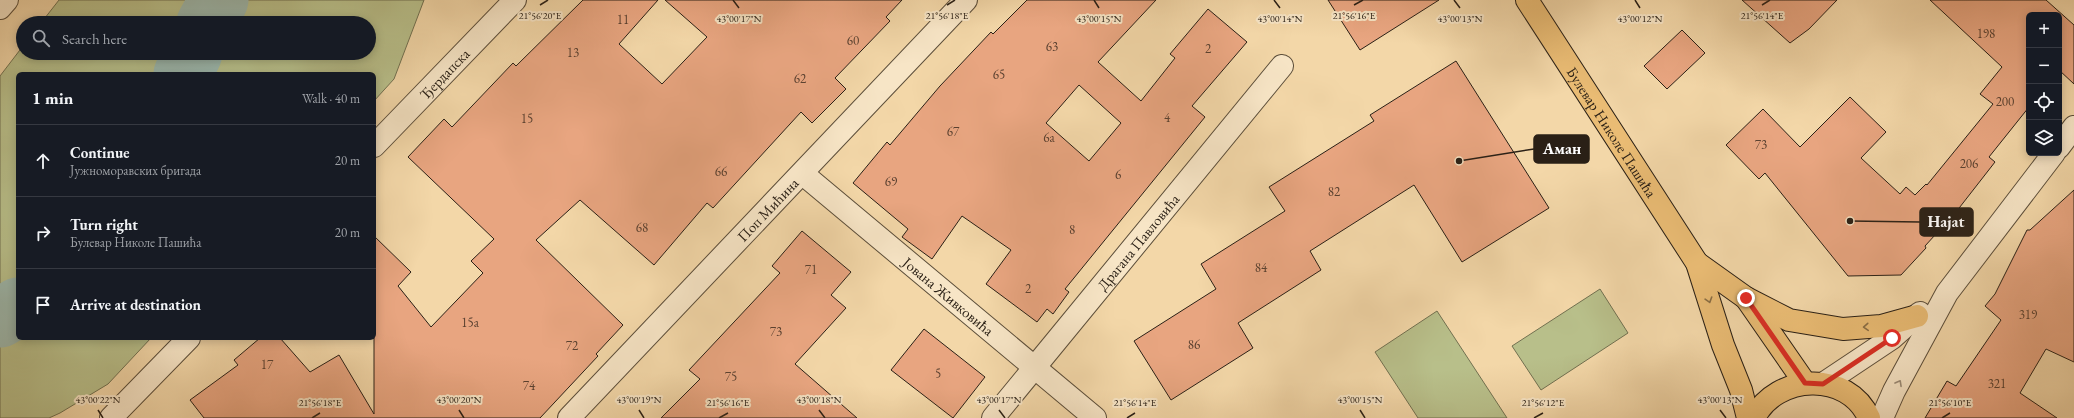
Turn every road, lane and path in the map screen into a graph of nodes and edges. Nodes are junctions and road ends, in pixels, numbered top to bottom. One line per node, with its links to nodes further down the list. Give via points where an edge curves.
1 (7, 0): 5 (street)
2 (515, 0): 9 (street, Ђердапска)
3 (966, 0): 11 (street, Поп Мићина)
4 (1527, 0): 12 (main road, Булевар Николе Пашића)
5 (0, 8)
6 (1282, 66): 17 (street, Драгана Павловића)
7 (2074, 127): 8 (street)
8 (2062, 143)
9 (376, 144)
10 (2052, 156): 13 (street)
11 (803, 174): 17 (street, Јована Живковића); 20 (street, Поп Мићина)
12 (1698, 263): 14 (main road, Булевар Николе Пашића); 23 (main road, Булевар Николе Пашића, one-way to 23)
13 (1946, 293): 15 (street); 26 (street, one-way to 13)
14 (1746, 298): 15 (main road, one-way to 14, via 1881,326 1843,329 1789,320); 18 (main road, Булевар Николе Пашића)
15 (1917, 316): 18 (street, via 1892,338)
16 (187, 340): 19 (street)
17 (1035, 368): 21 (street, Драгана Павловића); 22 (street, Јована Живковића)
18 (1814, 383): 24 (main road, via 1787,388 1771,397); 25 (main road, via 1841,390 1857,400)
19 (111, 418)
20 (569, 418)
21 (993, 418)
22 (1095, 418)
23 (1748, 418)
24 (1754, 418)
25 (1869, 418)
26 (1882, 418)

